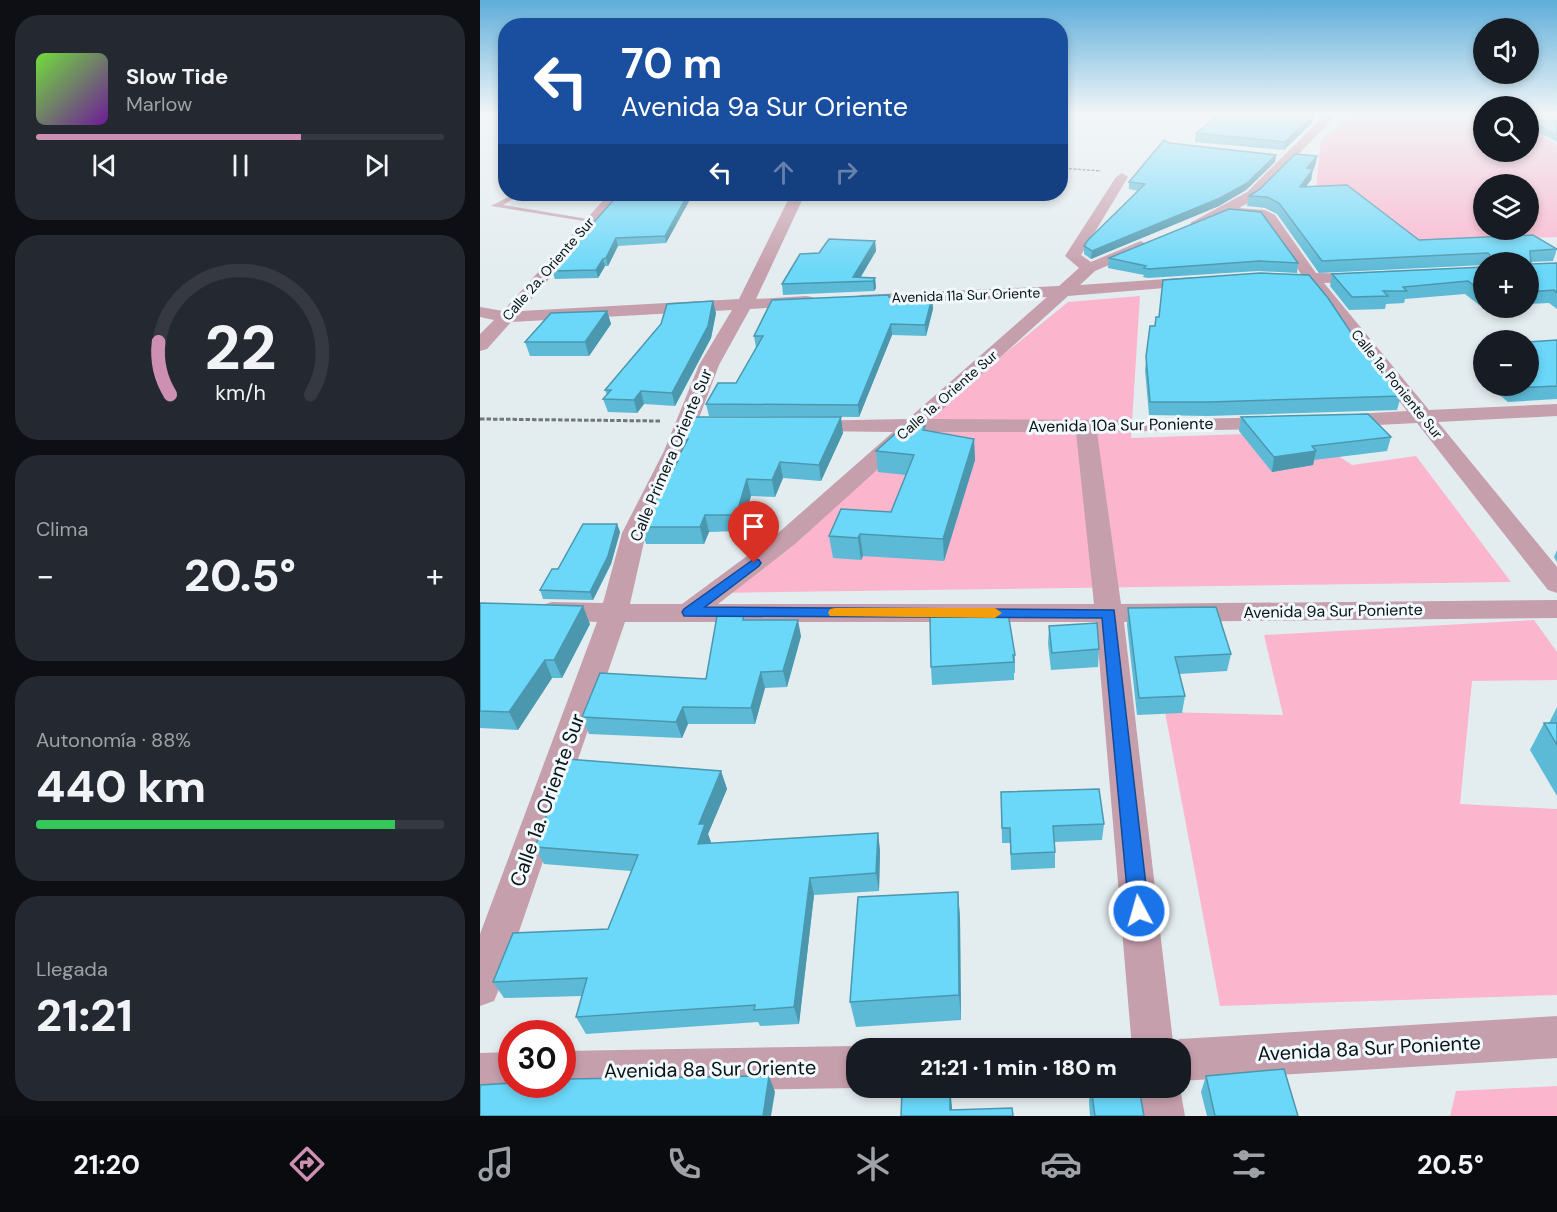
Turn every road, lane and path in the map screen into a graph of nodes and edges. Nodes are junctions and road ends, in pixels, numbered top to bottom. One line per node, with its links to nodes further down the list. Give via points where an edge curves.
1 (1280, 167): 7 (street, via 1252,195)
2 (1068, 169): 3 (path, via 1107,171)
3 (1122, 177): 11 (street, via 1073,256)
4 (505, 201): 8 (lane, via 495,206)
5 (609, 201): 8 (street, Calle 2a. Oriente Sur)
6 (795, 201): 19 (street, Calle Primera Oriente Sur)
7 (1225, 211): 9 (street); 14 (street, Calle 1a. Poniente Sur, via 1265,214)
8 (590, 220): 21 (street, Calle 2a. Oriente Sur)
9 (1176, 231)
10 (1157, 239): 11 (street, Calle 1a. Oriente Sur)
11 (1089, 268): 16 (street, Calle 1a. Oriente Sur)
12 (1381, 277): 14 (street)
13 (1269, 278): 14 (street)
14 (1312, 280): 24 (street, Calle 1a. Poniente Sur)
15 (1212, 281): 16 (street, Avenida 11a Sur Oriente)
16 (1065, 291): 17 (street, Avenida 11a Sur Oriente); 31 (street, Calle 1a. Oriente Sur)
17 (851, 299)
18 (827, 300): 19 (street)
19 (744, 304): 21 (street); 27 (street, Calle Primera Oriente Sur, via 709,365)
20 (480, 312): 21 (street)
21 (508, 317): 22 (street, Calle 2a. Oriente Sur)
22 (480, 345)
23 (1557, 410): 24 (street)
24 (1425, 418): 26 (street); 33 (street, Calle 1a. Poniente Sur)
25 (480, 419): 27 (path)
26 (1319, 421)
27 (687, 422): 29 (street); 37 (street, Calle Primera Oriente Sur, via 634,533)
28 (1296, 422): 32 (street, Avenida 10a Sur Poniente)
29 (745, 425)
30 (792, 425): 31 (street, Avenida 10a Sur Poniente)
31 (911, 426): 32 (street, Avenida 10a Sur Poniente); 36 (street, Calle 1a. Oriente Sur, via 786,539)
32 (1086, 426): 38 (street)
33 (1557, 584)
34 (525, 609): 37 (street, Avenida 9a Sur Poniente)
35 (1557, 609): 38 (street, Avenida 9a Sur Poniente)
36 (689, 612): 37 (street, Avenida 9a Sur Poniente); 38 (street, Avenida 9a Sur Poniente)
37 (614, 613): 39 (street, Calle 1a. Oriente Sur)
38 (1109, 613): 41 (street)
39 (480, 987)
40 (1557, 1037): 42 (street, Avenida 8a Sur Poniente)
41 (1152, 1038)
42 (1191, 1059)
43 (846, 1067): 44 (street, Avenida 8a Sur Oriente)
44 (576, 1072)
45 (498, 1073): 46 (street)
46 (480, 1074)
47 (1160, 1098): 48 (street)
48 (1163, 1116)

